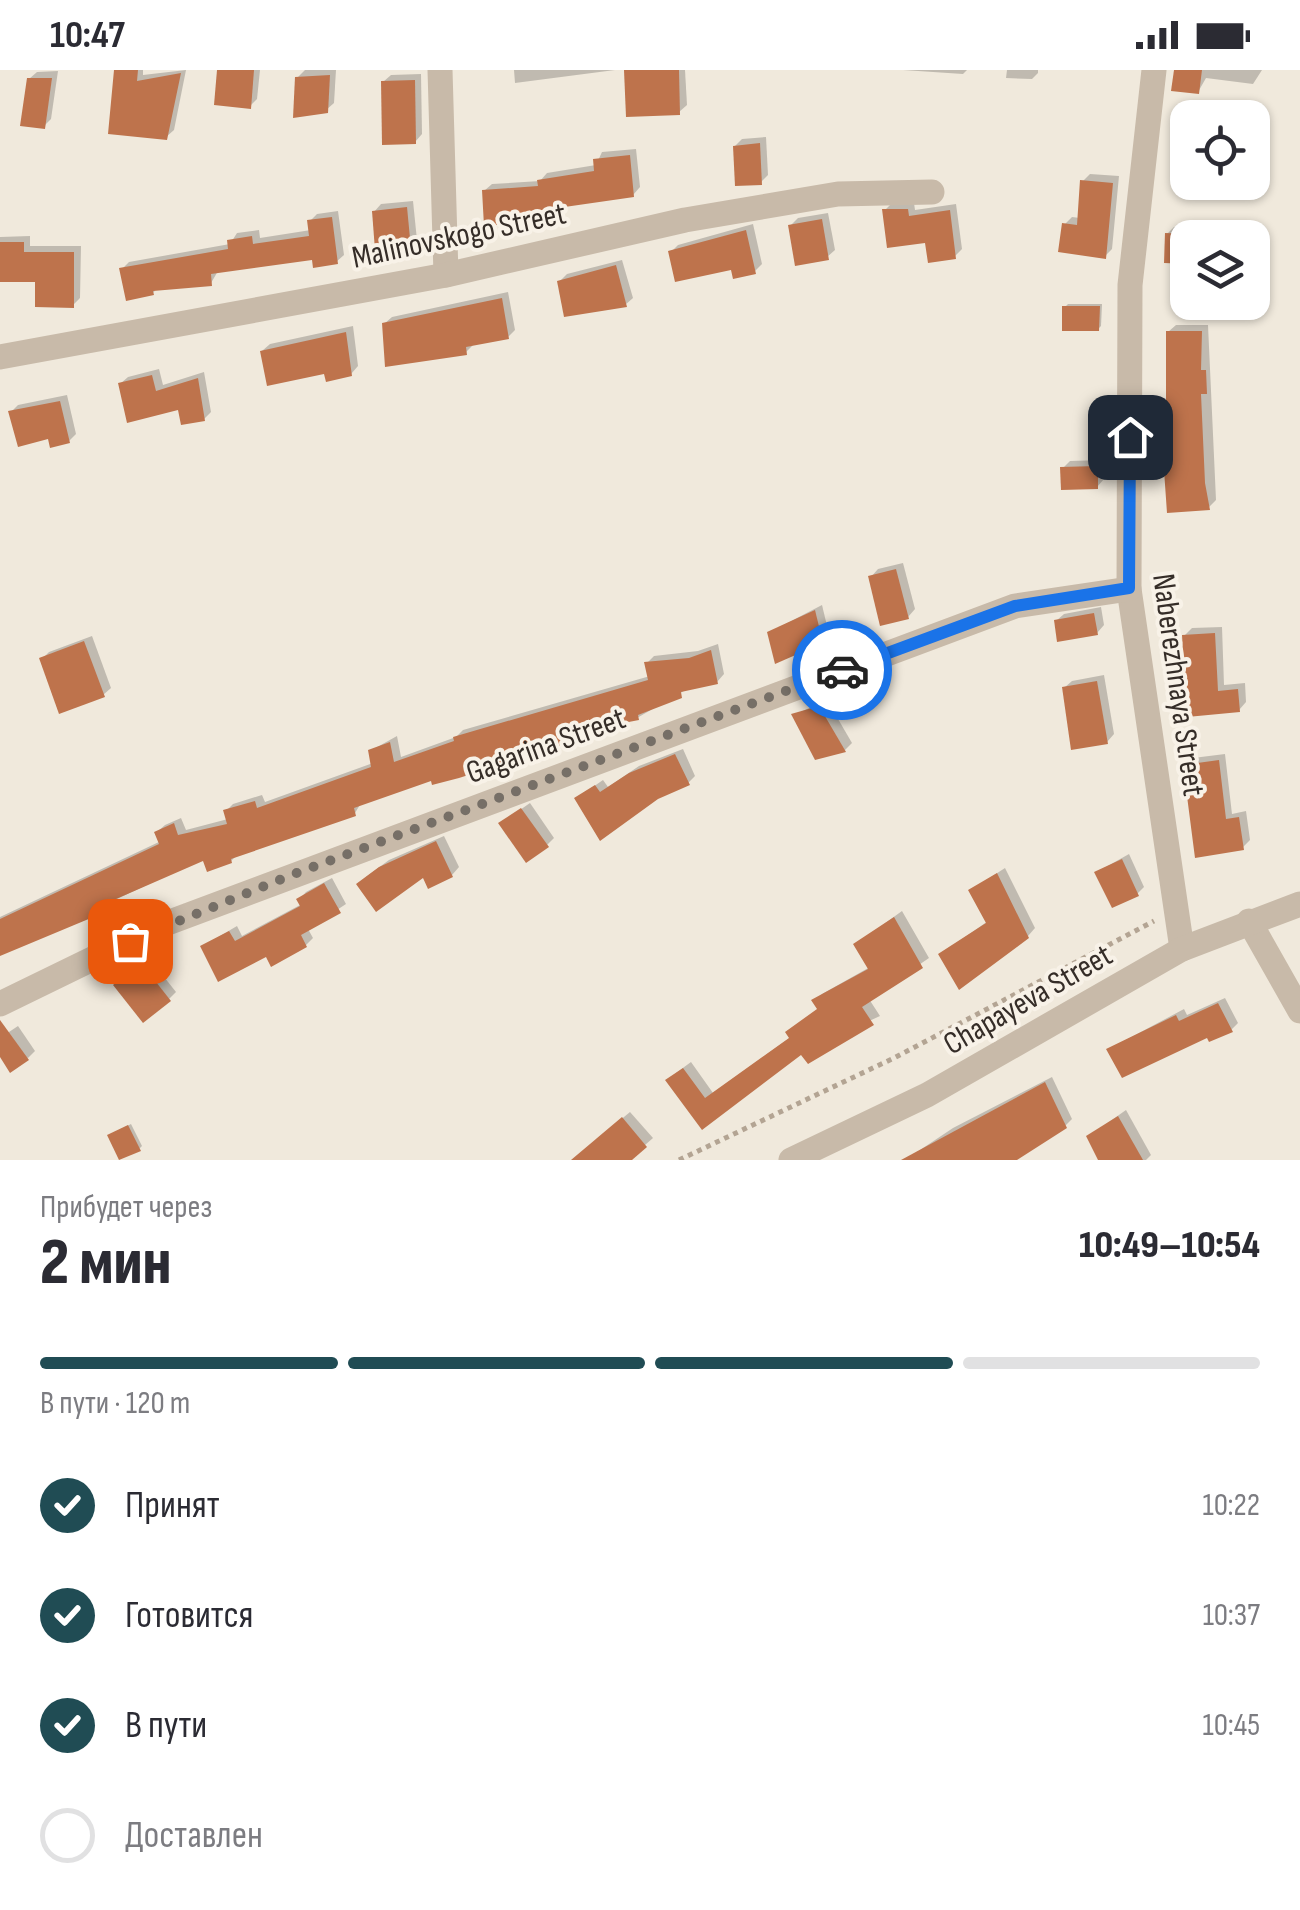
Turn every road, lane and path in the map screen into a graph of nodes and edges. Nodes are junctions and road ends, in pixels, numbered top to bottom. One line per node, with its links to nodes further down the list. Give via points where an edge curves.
1 (440, 70): 4 (street)
2 (1154, 70): 6 (street, Naberezhnaya Street, via 1130,285)
3 (932, 192): 4 (street, Malinovskogo Street, via 838,194 685,220)
4 (446, 275): 5 (street, Malinovskogo Street)
5 (0, 357)
6 (1129, 588): 8 (street, Naberezhnaya Street); 11 (street, Gagarina Street, via 996,612 162,925)
7 (1300, 904): 9 (street, Chapayeva Street)
8 (1176, 910): 10 (street, Naberezhnaya Street); 13 (path, via 894,1058)
9 (1249, 921): 10 (street, Chapayeva Street); 12 (street)
10 (1182, 949): 14 (street, Chapayeva Street, via 927,1095)
11 (0, 1004)
12 (1300, 1012)
13 (679, 1160)
14 (791, 1160)

